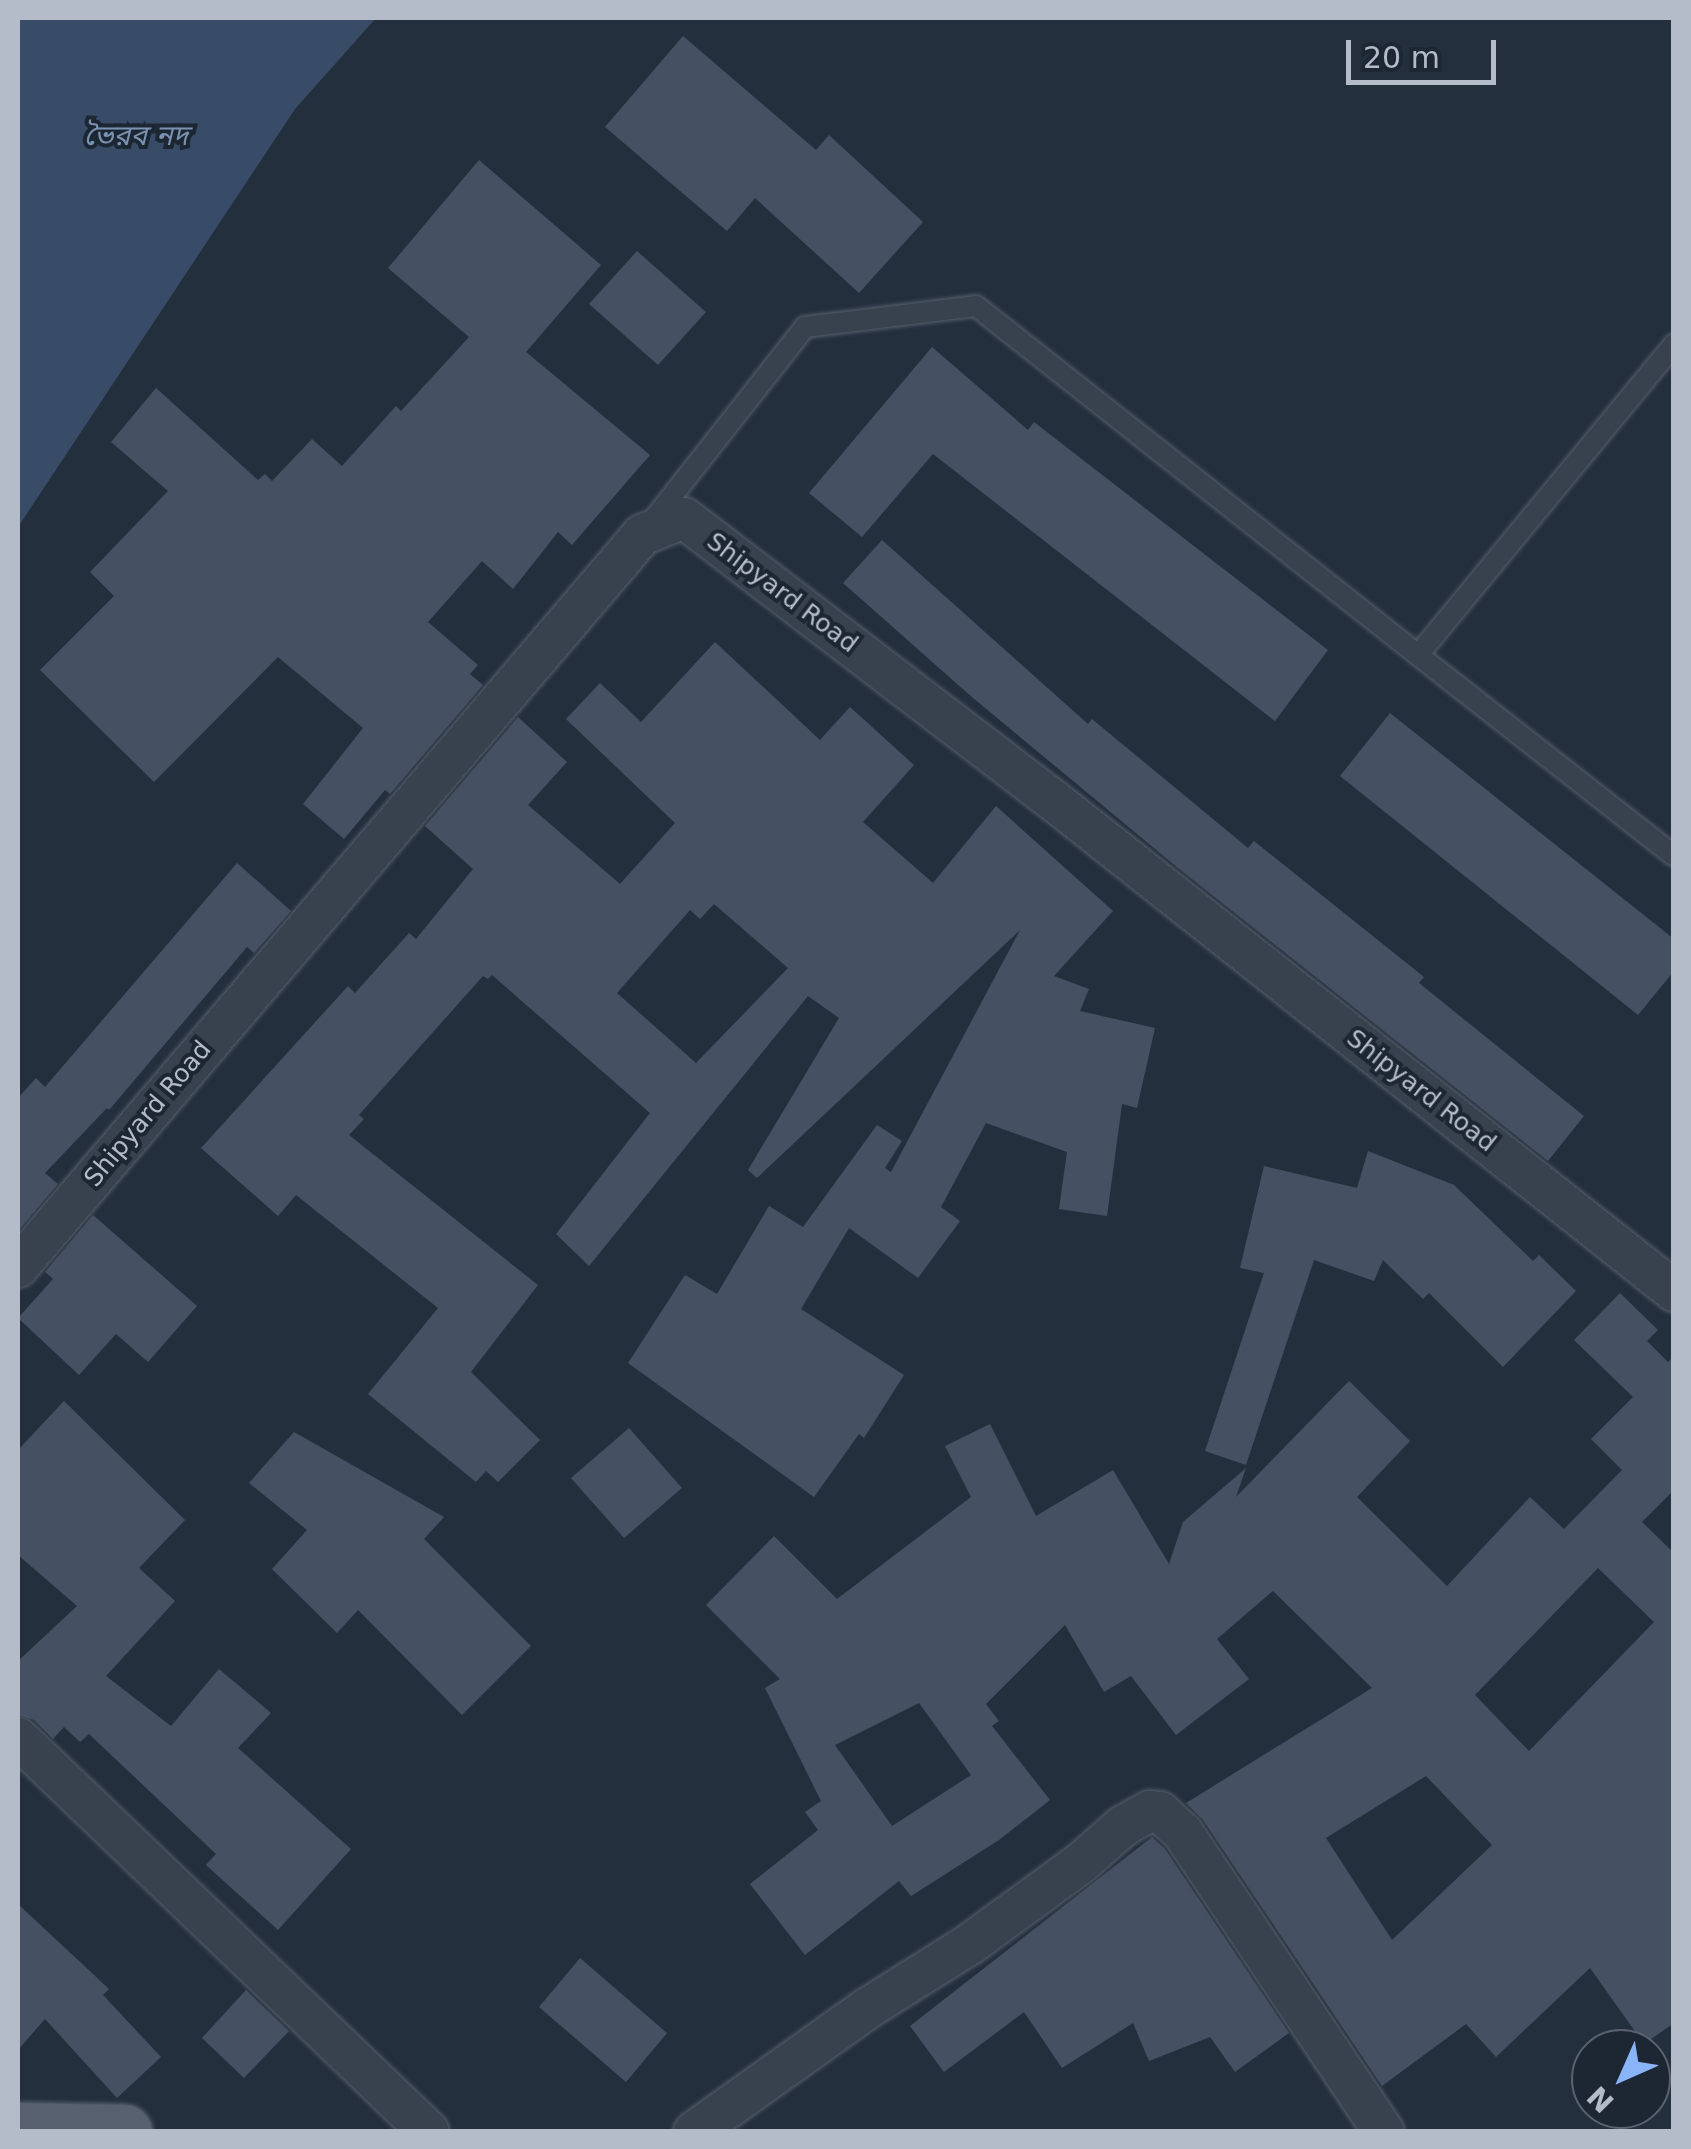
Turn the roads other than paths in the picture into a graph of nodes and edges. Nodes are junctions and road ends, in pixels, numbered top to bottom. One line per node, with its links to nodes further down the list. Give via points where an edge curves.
1 (1674, 344): 3 (lane)
2 (642, 535): 3 (lane, via 804,328 976,306); 5 (street, Shipyard Road); 6 (street, Shipyard Road, via 684,518)
3 (1418, 655): 4 (lane)
4 (1674, 856)
5 (18, 1267)
6 (1674, 1291)
7 (18, 1738): 10 (street)
8 (18, 2130): 9 (main road)
9 (124, 2132)
10 (428, 2132)
11 (694, 2132): 12 (street, via 970,1944 1150,1811 1160,1812 1192,1845)
12 (1384, 2132)

